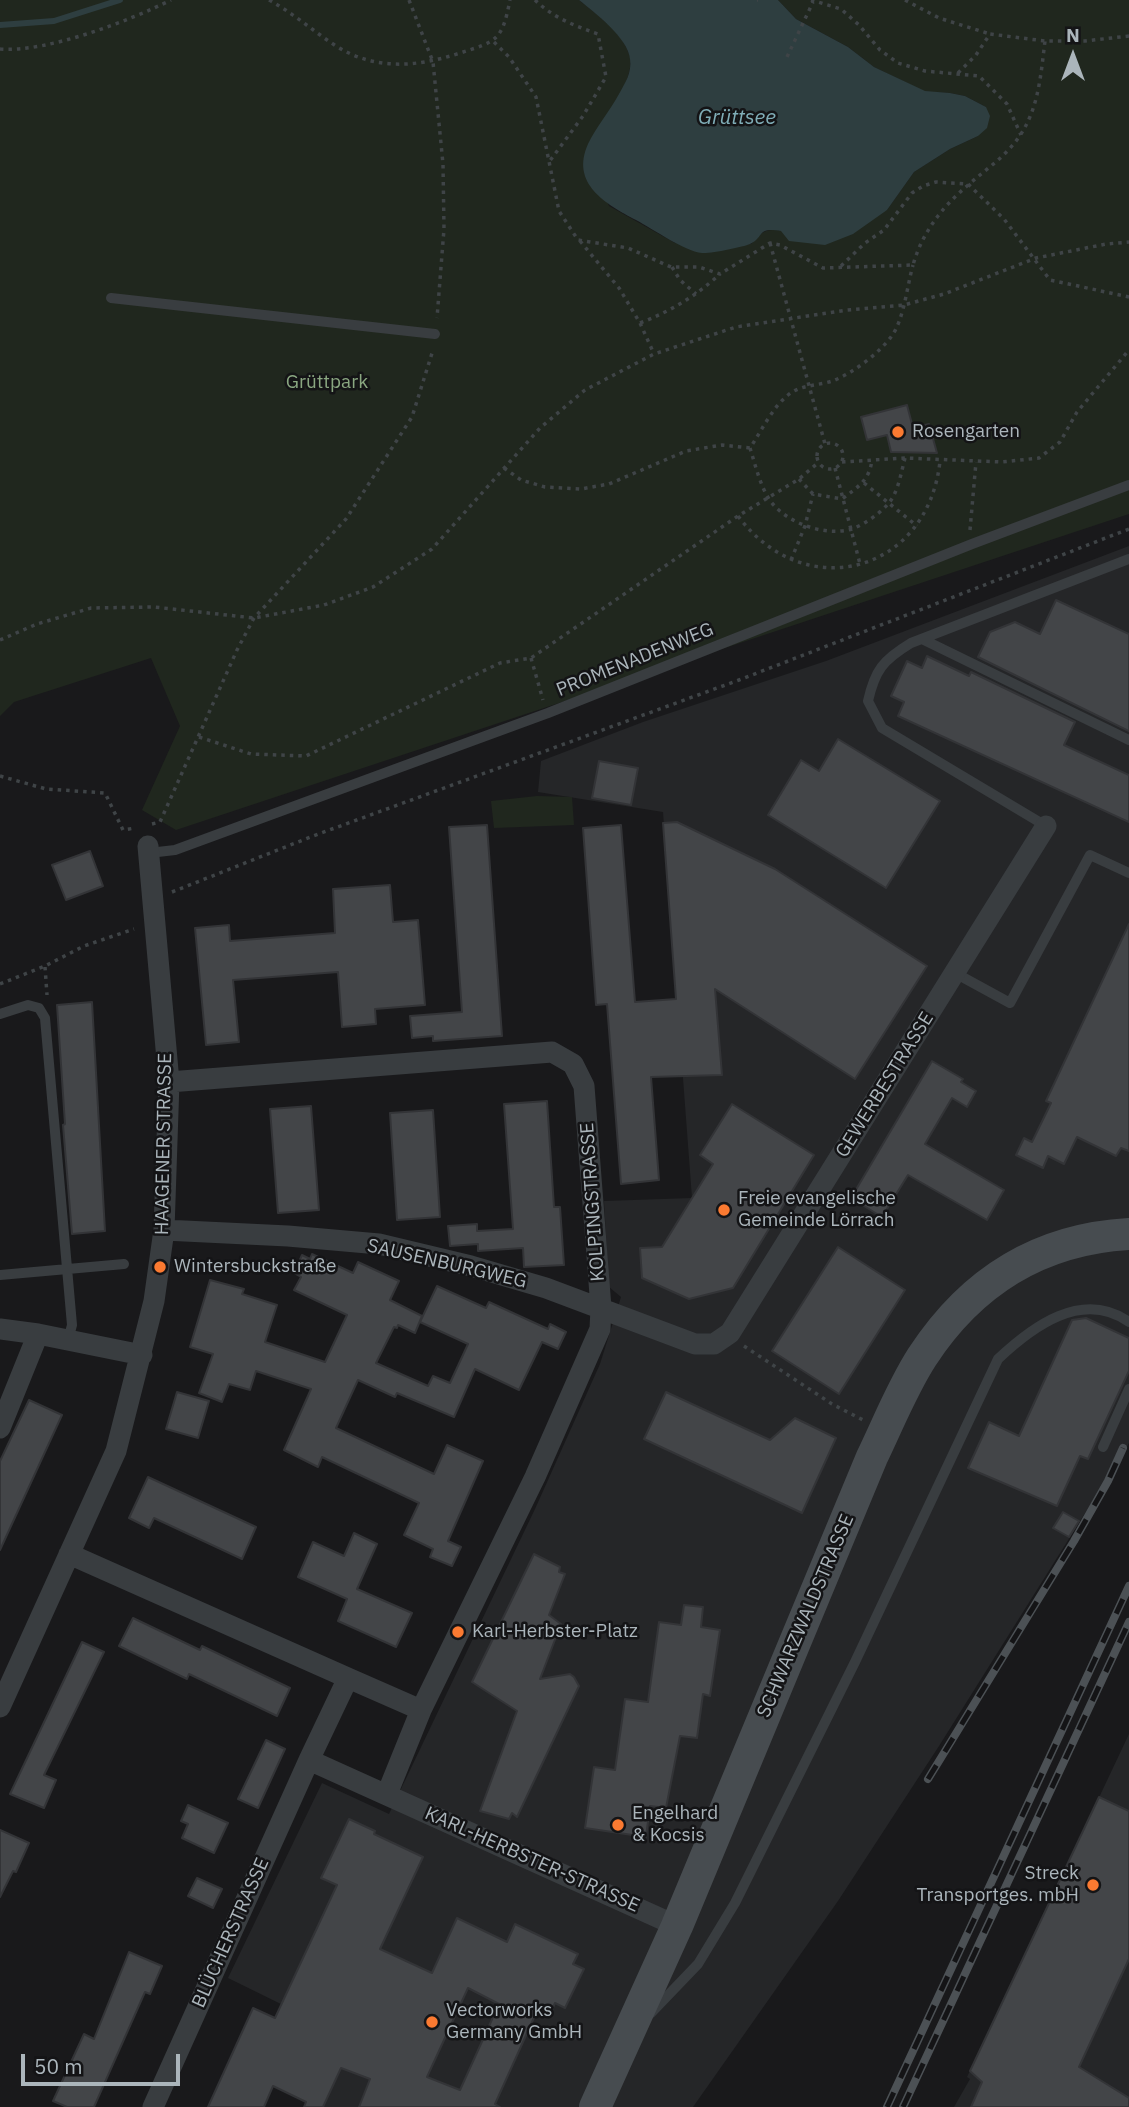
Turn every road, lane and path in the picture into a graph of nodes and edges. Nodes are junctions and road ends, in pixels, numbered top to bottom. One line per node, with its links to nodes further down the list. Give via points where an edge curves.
1 (171, 0): 11 (path, via 52,44)
2 (269, 0): 10 (path, via 338,47 374,64 433,62)
3 (510, 0): 10 (path)
4 (535, 0): 15 (path, via 544,9 598,34 606,77)
5 (905, 0): 7 (path, via 939,18)
6 (812, 1): 12 (path); 13 (path, via 841,9 898,63)
7 (990, 34): 9 (path); 13 (path)
8 (1129, 36): 9 (path)
9 (1045, 41): 14 (path, via 1034,110)
10 (494, 42): 15 (path, via 536,97)
11 (0, 48)
12 (787, 57)
13 (958, 74): 14 (path, via 979,76 1007,104)
14 (1021, 135): 16 (path, via 998,163)
15 (550, 162): 17 (path, via 559,211)
16 (968, 184): 20 (path); 21 (path, via 940,213); 23 (path, via 936,182 912,193 884,230)
17 (578, 240): 22 (path, via 628,248); 30 (path, via 619,288)
18 (1129, 242): 20 (path)
19 (771, 243): 23 (path, via 823,268); 24 (path); 29 (path)
20 (1036, 258): 26 (path, via 1050,281); 28 (path)
21 (913, 265): 23 (path); 28 (path)
22 (671, 267): 24 (path, via 699,267); 25 (path)
23 (840, 267)
24 (720, 274): 25 (path)
25 (696, 294): 30 (path, via 668,313)
26 (1129, 297)
27 (111, 299): 31 (lane)
28 (904, 305): 29 (path); 34 (path, via 892,336 863,364 834,381)
29 (790, 318): 33 (path, via 736,327); 34 (path)
30 (640, 323): 33 (path)
31 (435, 334)
32 (1129, 350): 42 (path, via 1077,412 1060,442 1039,458)
33 (654, 354): 43 (path, via 585,390)
34 (810, 385): 35 (path); 36 (path, via 790,393)
35 (825, 443): 40 (path, via 817,454); 41 (path, via 836,444)
36 (750, 448): 43 (path, via 722,445 686,451 609,484 581,489 545,487 521,480); 49 (path)
37 (905, 458): 38 (path); 39 (path); 51 (path)
38 (873, 459): 41 (path); 46 (path)
39 (940, 461): 42 (path); 54 (path, via 937,485)
40 (818, 462): 44 (path); 45 (path)
41 (842, 462): 44 (path)
42 (976, 462): 57 (path)
43 (503, 468): 61 (path, via 432,549 373,587 324,605)
44 (835, 468): 50 (path)
45 (799, 479): 48 (path); 49 (path)
46 (864, 483): 50 (path); 51 (path)
47 (1129, 485): 57 (lane, PROMENADENWEG)
48 (813, 494): 50 (path); 53 (path)
49 (769, 498): 52 (path); 53 (path, via 781,513)
50 (842, 499): 55 (path)
51 (889, 503): 54 (path); 55 (path)
52 (738, 516): 59 (path, via 769,549); 64 (path)
53 (805, 526): 55 (path); 59 (path)
54 (917, 526): 60 (path, via 881,557)
55 (851, 529): 60 (path)
56 (1129, 529): 72 (path)
57 (972, 544): 65 (lane, PROMENADENWEG)
58 (1129, 559): 62 (lane)
59 (791, 560): 60 (path, via 806,565)
60 (861, 565)
61 (254, 618): 63 (path, via 154,607 91,608); 66 (path)
62 (922, 639): 67 (lane); 69 (lane, via 895,653 874,675 868,701 882,728)
63 (0, 640)
64 (531, 658): 65 (path); 66 (path, via 500,663 306,756 251,754)
65 (548, 713): 70 (lane, PROMENADENWEG, via 175,850)
66 (199, 737): 70 (path, via 160,822)
67 (1129, 740)
68 (0, 776): 70 (path, via 46,789 105,793 124,830)
69 (1046, 826): 75 (street, GEWERBESTRASSE)
70 (147, 838): 73 (street, HAAGENER STRASSE)
71 (1129, 873): 75 (lane, via 1090,855 1010,1003)
72 (173, 892)
73 (155, 922): 74 (path, via 83,946); 79 (street, HAAGENER STRASSE)
74 (45, 966): 76 (path); 77 (path, via 47,997)
75 (955, 973): 88 (street, GEWERBESTRASSE)
76 (0, 984)
77 (39, 1008): 78 (lane, via 28,1005); 83 (lane, via 45,1018)
78 (0, 1014)
79 (169, 1082): 80 (street, HAAGENER STRASSE); 85 (street, KOLPINGSTRASSE, via 552,1052 573,1064 584,1086)
80 (164, 1230): 85 (street, SAUSENBURGWEG, via 379,1244 471,1266); 91 (street, HAAGENER STRASSE)
81 (1129, 1234): 102 (main road, SCHWARZWALDSTRASSE, via 1099,1236 1024,1259 981,1289 921,1358 872,1457)
82 (124, 1264): 83 (lane)
83 (66, 1270): 84 (lane); 90 (lane, via 72,1325)
84 (0, 1275)
85 (601, 1308): 88 (street, via 695,1343 713,1344); 99 (street, KOLPINGSTRASSE, via 600,1329 535,1477)
86 (1129, 1322): 103 (lane, via 1102,1309 1077,1310 1046,1320 998,1359 735,1903 698,1964)
87 (0, 1329): 89 (street)
88 (730, 1333): 93 (path, via 767,1362)
89 (38, 1334): 90 (street); 94 (street)
90 (68, 1340): 91 (street)
91 (142, 1355): 96 (street, HAAGENER STRASSE, via 116,1451)
92 (1129, 1389): 95 (lane)
93 (861, 1419)
94 (0, 1428)
95 (1103, 1447)
96 (69, 1554): 97 (street); 98 (street, HAAGENER STRASSE)
97 (348, 1678): 99 (street); 100 (street)
98 (0, 1707)
99 (421, 1710): 101 (street)
100 (309, 1760): 101 (street); 104 (street, BLÜCHERSTRASSE)
101 (387, 1794): 102 (street, KARL-HERBSTER-STRASSE)
102 (677, 1926): 103 (main road, SCHWARZWALDSTRASSE)
103 (627, 2038): 105 (main road, SCHWARZWALDSTRASSE)
104 (153, 2107)
105 (595, 2107)

